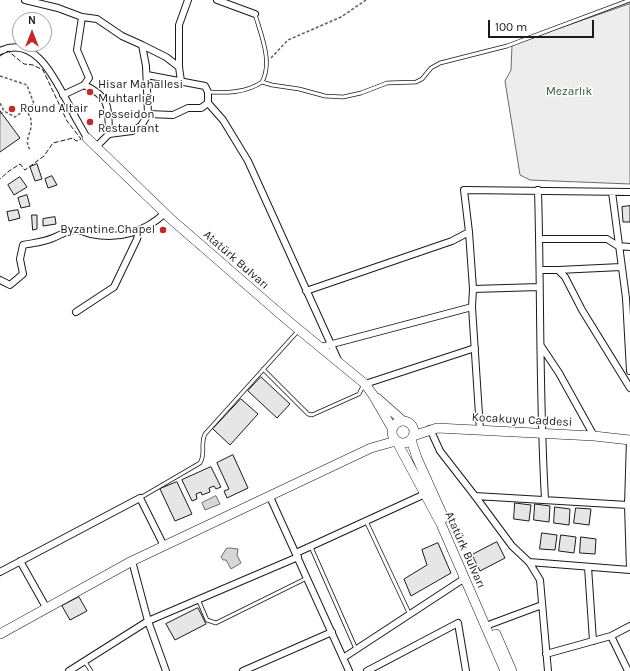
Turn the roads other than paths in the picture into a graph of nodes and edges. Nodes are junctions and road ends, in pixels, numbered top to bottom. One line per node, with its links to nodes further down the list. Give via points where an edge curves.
1 (25, 0): 6 (street)
2 (188, 0): 9 (street, via 179,25)
3 (217, 0): 5 (street)
4 (630, 0): 12 (lane, via 507,46 440,63 416,82 387,84 361,93 334,97)
5 (255, 14): 12 (lane, via 267,60 267,72)
6 (82, 17): 7 (street, via 97,19 122,36); 13 (street, via 77,50 89,78)
7 (142, 45): 9 (street); 10 (street)
8 (0, 50): 15 (street, via 12,46 20,47 39,58 54,76)
9 (179, 67): 11 (street)
10 (147, 75): 11 (street); 17 (street)
11 (181, 81): 14 (street, via 205,86)
12 (262, 82): 14 (lane, via 231,93)
13 (84, 85): 15 (street); 18 (street, via 103,96 108,106)
14 (208, 92): 16 (street)
15 (63, 95): 19 (street)
16 (208, 103): 17 (street, via 201,108 188,108 173,115); 36 (street, via 223,120 248,161)
17 (148, 114): 18 (street, via 141,126 132,131)
18 (109, 134): 20 (street)
19 (87, 138): 20 (main road, Atatürk Bulvarı)
20 (97, 146): 24 (main road, Atatürk Bulvarı)
21 (538, 190): 22 (street); 26 (street, via 464,190); 27 (street)
22 (612, 192): 23 (street); 28 (street)
23 (630, 192)
24 (165, 213): 25 (street, via 154,224); 41 (main road, Atatürk Bulvarı)
25 (139, 231): 33 (street, via 109,236 77,230 23,245 20,259 23,274 10,285); 39 (street, via 138,239 114,287)
26 (469, 232): 35 (street); 36 (street, via 452,242)
27 (539, 238): 28 (street, via 607,239); 31 (street)
28 (618, 246): 29 (street); 30 (street)
29 (630, 247)
30 (621, 267): 32 (street); 37 (street)
31 (540, 270): 32 (street); 34 (street)
32 (558, 270): 50 (street, via 565,277 582,310)
33 (0, 280)
34 (539, 287): 35 (street); 43 (street)
35 (473, 289): 38 (street)
36 (306, 291): 42 (street)
37 (628, 299): 40 (street)
38 (472, 307): 42 (street); 45 (street)
39 (76, 312)
40 (629, 329): 48 (street)
41 (299, 330): 44 (main road, Atatürk Bulvarı); 47 (lane)
42 (331, 343): 44 (street); 46 (street)
43 (541, 346): 55 (street); 57 (street)
44 (321, 347): 46 (main road, Atatürk Bulvarı)
45 (475, 348): 49 (street); 54 (street)
46 (339, 364): 49 (main road, Atatürk Bulvarı)
47 (263, 369): 49 (lane, via 308,414 312,415 359,394); 63 (lane, via 206,434 202,441 203,457 200,463)
48 (630, 371)
49 (365, 384): 51 (main road, Atatürk Bulvarı)
50 (630, 388)
51 (373, 395): 52 (main road, Atatürk Bulvarı); 56 (main road, Atatürk Bulvarı)
52 (407, 422): 53 (main road); 56 (main road, via 398,422); 58 (main road, via 414,430)
53 (430, 429): 54 (main road, Kocakuyu Caddesi); 58 (main road, Kocakuyu Caddesi); 61 (street, via 440,451)
54 (480, 430): 55 (main road, Kocakuyu Caddesi)
55 (541, 434): 57 (main road, Kocakuyu Caddesi); 64 (street)
56 (394, 436): 58 (main road, via 404,444); 60 (main road, Atatürk Bulvarı); 62 (main road)
57 (594, 436): 59 (main road, Kocakuyu Caddesi)
58 (412, 438): 84 (main road, Atatürk Bulvarı, via 417,458)
59 (630, 440): 65 (street)
60 (425, 494): 67 (street); 78 (main road, Atatürk Bulvarı)
61 (475, 496): 64 (street); 73 (street, via 512,546)
62 (270, 497): 68 (main road); 70 (street)
63 (140, 498): 68 (street); 71 (street)
64 (545, 499): 65 (street)
65 (628, 505): 66 (street)
66 (630, 520): 75 (street)
67 (366, 521): 69 (street); 82 (lane)
68 (164, 546): 72 (main road)
69 (311, 547): 70 (street); 90 (lane)
70 (297, 555): 77 (street); 79 (street)
71 (20, 561): 76 (street); 81 (street)
72 (132, 561): 81 (main road); 83 (street)
73 (529, 562): 74 (street); 80 (street, via 540,580)
74 (588, 567): 75 (street); 89 (street)
75 (630, 570)
76 (0, 572)
77 (307, 578): 79 (lane, via 216,623 207,620); 86 (street)
78 (465, 578): 82 (street); 101 (main road, Atatürk Bulvarı)
79 (198, 600): 83 (street)
80 (542, 605): 84 (street); 91 (street)
81 (46, 609): 87 (main road)
82 (410, 615): 90 (street)
83 (148, 621): 93 (street); 96 (street)
84 (491, 624): 102 (main road, Atatürk Bulvarı)
85 (630, 626): 88 (street)
86 (332, 632): 92 (street); 97 (street)
87 (0, 634)
88 (611, 636): 89 (street); 104 (street)
89 (593, 641): 91 (street)
90 (356, 649): 92 (street)
91 (546, 654): 103 (street)
92 (344, 658): 98 (street)
93 (84, 660): 94 (street); 95 (lane)
94 (69, 671)
95 (91, 671)
96 (166, 671)
97 (243, 671)
98 (350, 671)
99 (367, 671): 100 (street, via 458,623)
100 (466, 671)
101 (505, 671)
102 (512, 671)
103 (548, 671)
104 (628, 671)

